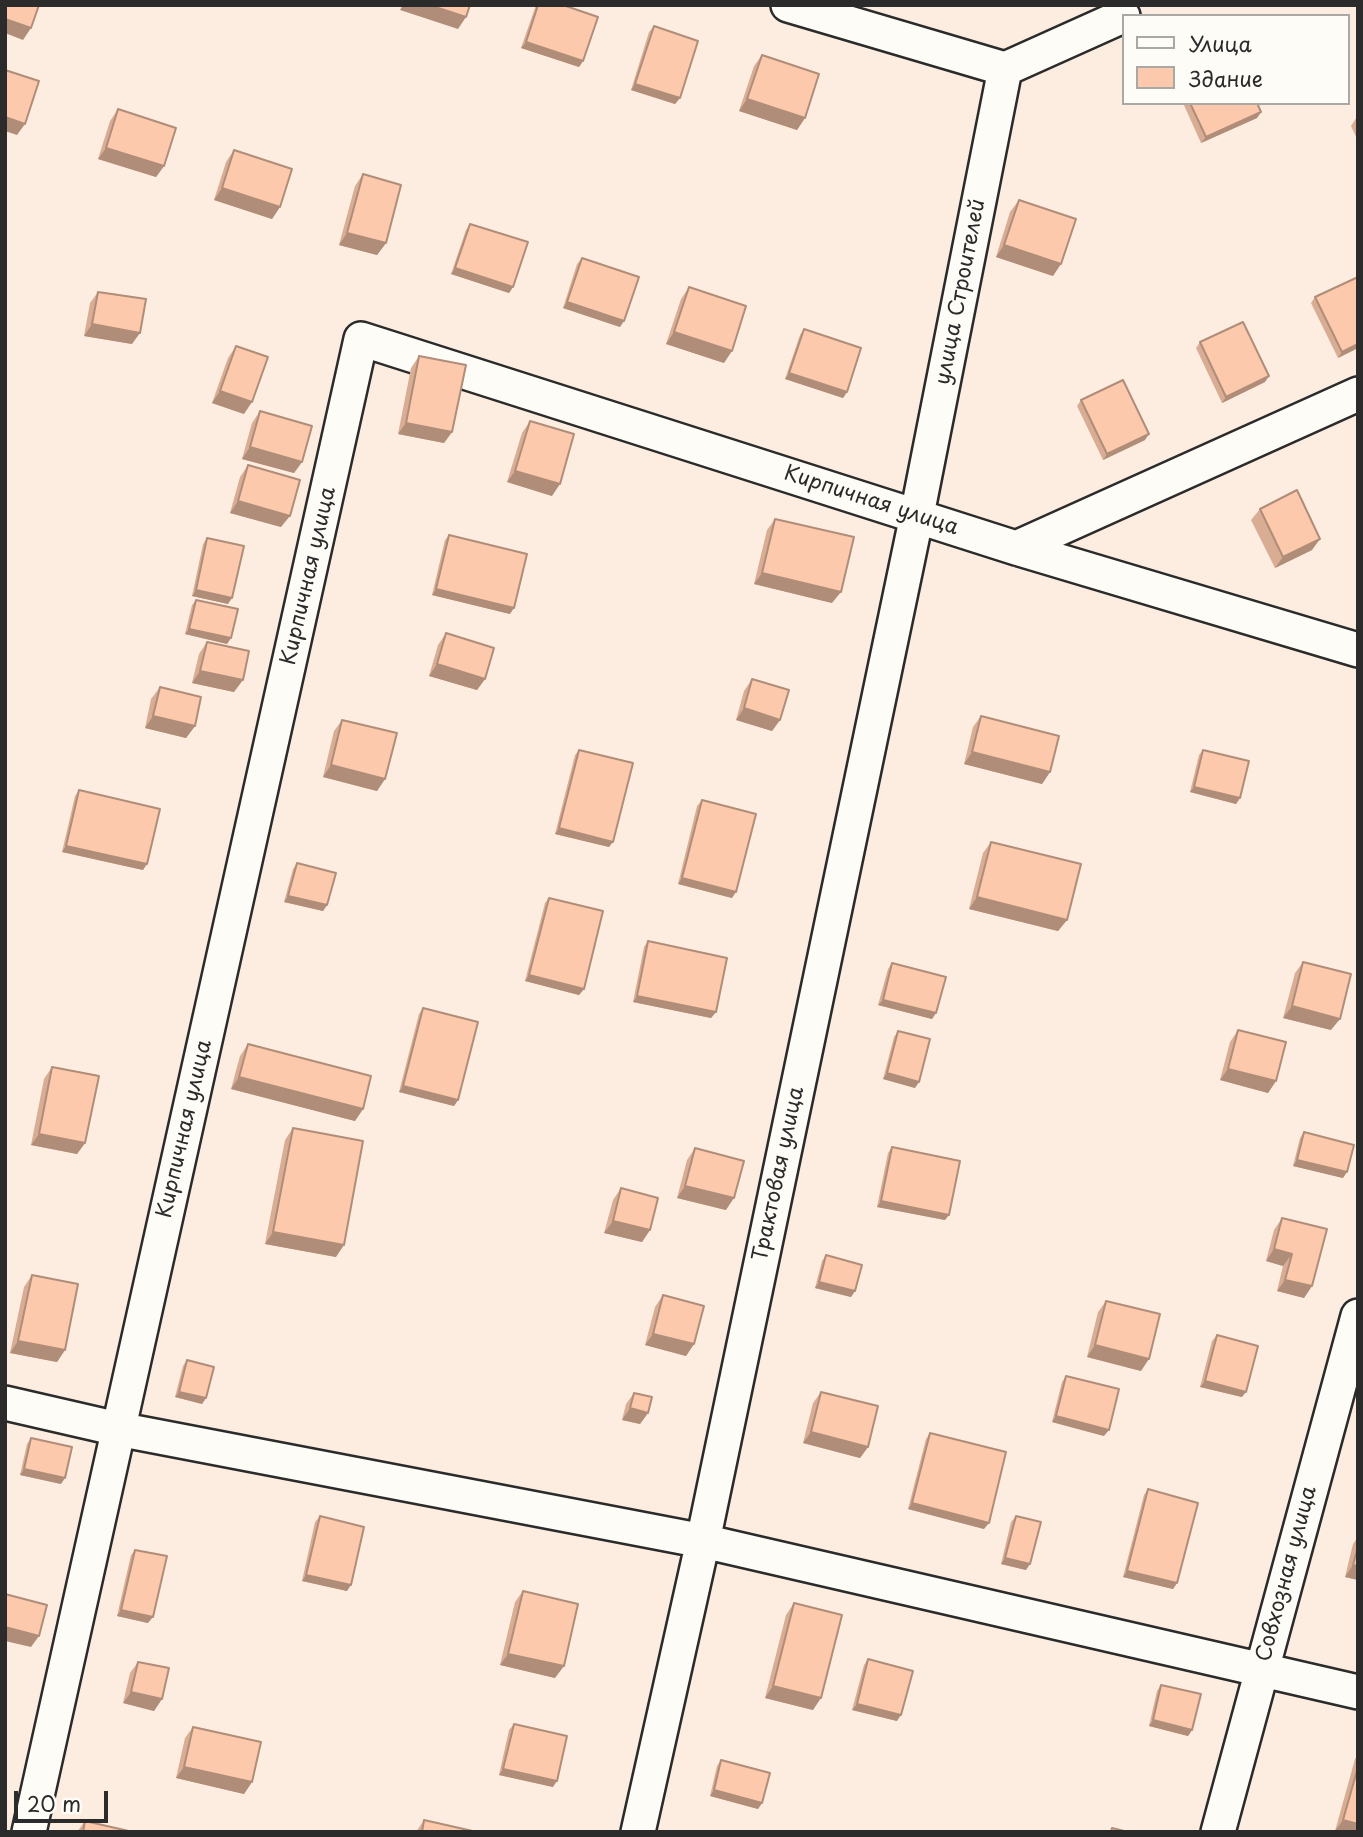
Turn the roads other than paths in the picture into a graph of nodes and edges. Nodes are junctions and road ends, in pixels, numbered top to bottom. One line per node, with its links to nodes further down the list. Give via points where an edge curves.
1 (788, 5): 5 (street)
2 (1148, 5): 3 (street)
3 (1128, 14)
4 (1122, 17): 5 (street)
5 (1005, 69): 7 (street, улица Строителей)
6 (1358, 394): 8 (street)
7 (917, 515): 8 (street, Кирпичная улица); 12 (street, Кирпичная улица, via 362,339); 13 (street, Трактовая улица)
8 (1016, 548): 9 (street, Кирпичная улица)
9 (1358, 650)
10 (1358, 1316): 14 (street, Совхозная улица)
11 (5, 1403): 12 (street)
12 (118, 1429): 13 (street); 16 (street, Кирпичная улица)
13 (703, 1541): 14 (street); 17 (street, Трактовая улица)
14 (1261, 1671): 15 (street); 18 (street, Совхозная улица)
15 (1358, 1692)
16 (29, 1832)
17 (638, 1832)
18 (1218, 1832)

